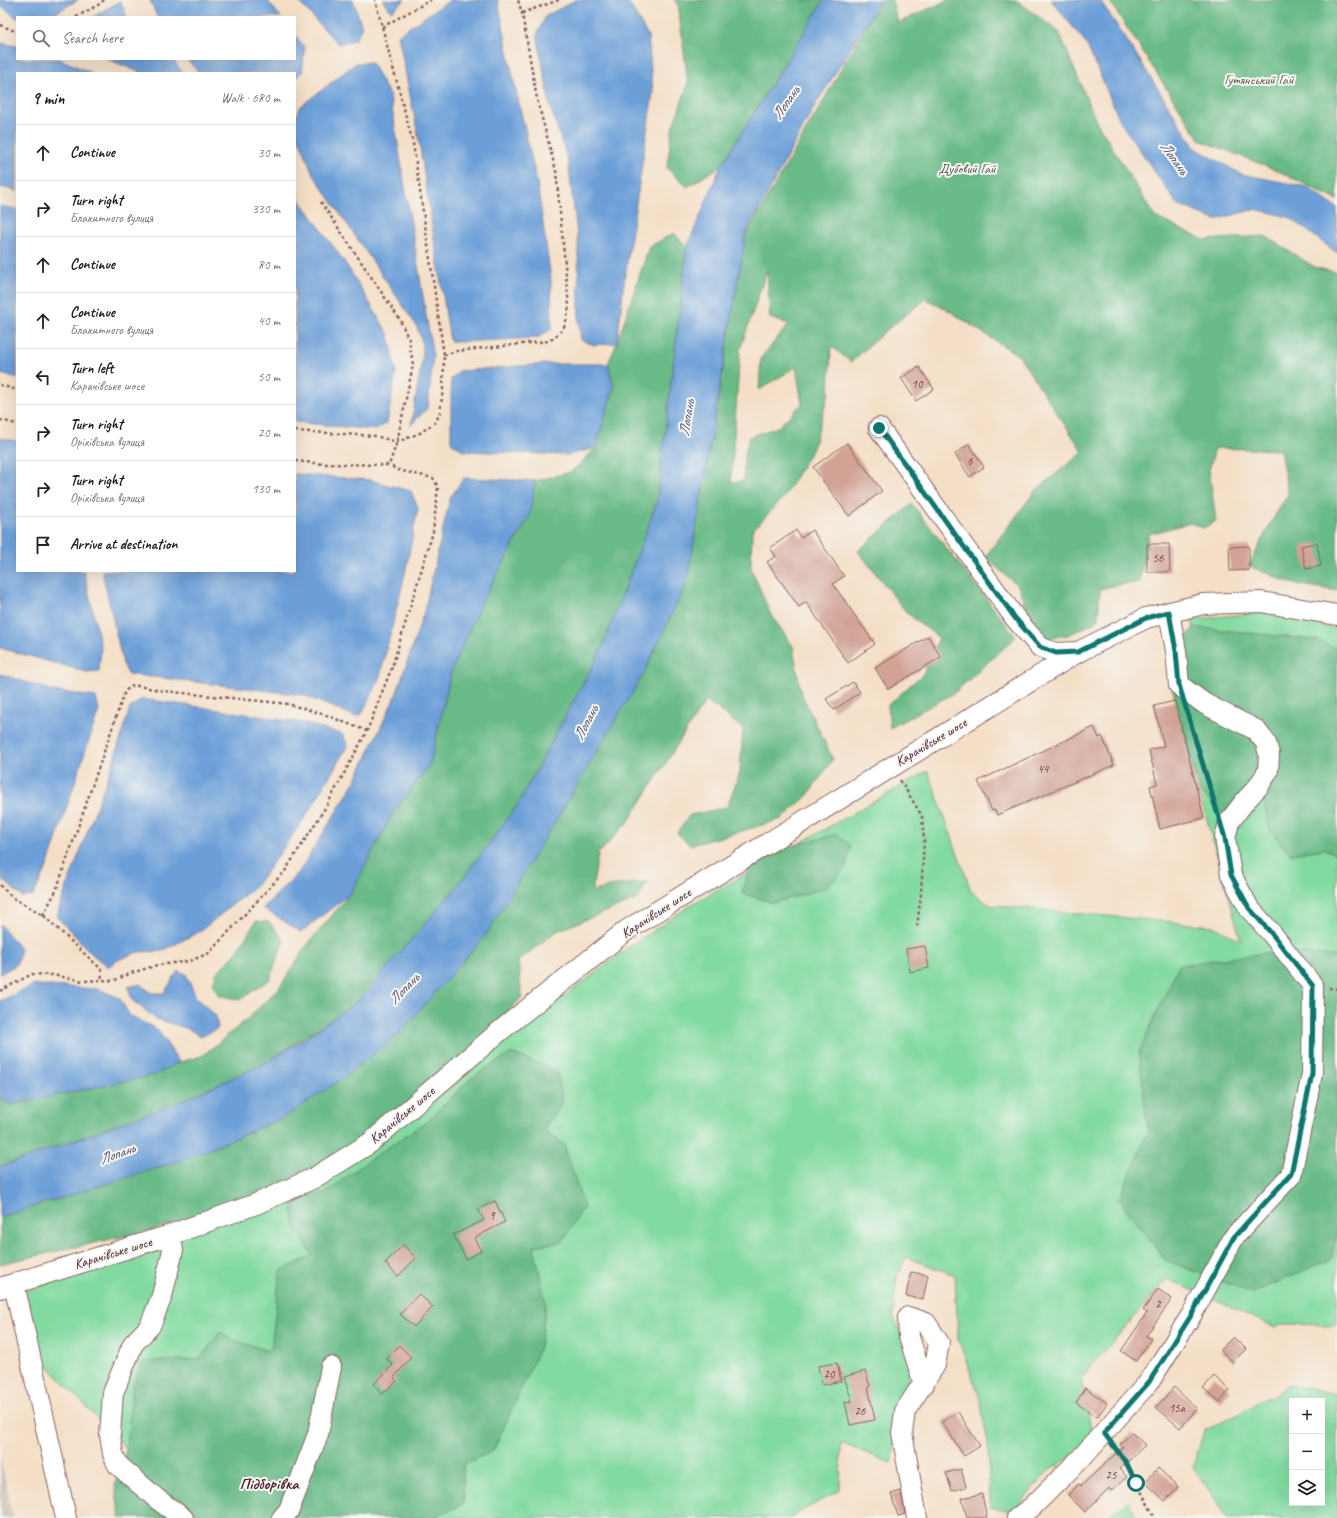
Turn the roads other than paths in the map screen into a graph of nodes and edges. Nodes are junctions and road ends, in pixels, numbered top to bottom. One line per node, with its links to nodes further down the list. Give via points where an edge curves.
1 (879, 428): 4 (street, via 1015,618 1040,647 1056,653)
2 (1169, 612): 3 (street, Карачівське шосе, via 1204,604 1261,602); 4 (street, Карачівське шосе, via 1146,618); 13 (street, via 1179,685 1205,704 1256,730 1266,743 1269,754 1268,771 1229,822 1225,838 1231,875 1249,908 1313,986 1312,1074 1291,1174 1234,1237 1192,1314 1149,1382 1081,1458 1032,1507)
3 (1337, 615)
4 (1078, 652): 5 (street, Карачівське шосе, via 627,930 500,1031 370,1143 314,1178 256,1204)
5 (170, 1236): 6 (street, Карачівське шосе); 10 (street, via 173,1250 162,1296 150,1326 133,1344 113,1392 110,1435 118,1466 156,1499)
6 (7, 1286): 9 (street)
7 (331, 1366): 11 (street, via 318,1434 289,1510)
8 (924, 1384): 12 (street, via 905,1412 902,1433)
9 (66, 1518)
10 (183, 1518)
11 (282, 1518)
12 (917, 1518)
13 (1016, 1518)

